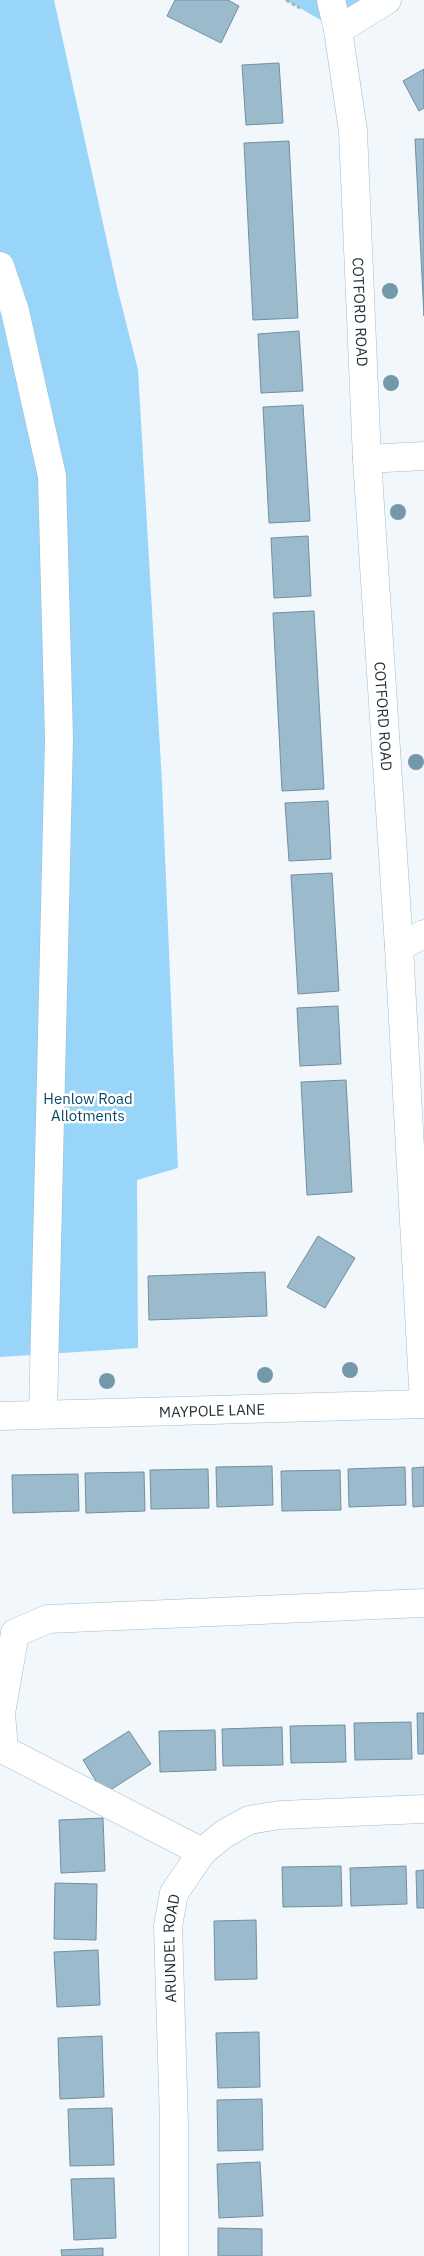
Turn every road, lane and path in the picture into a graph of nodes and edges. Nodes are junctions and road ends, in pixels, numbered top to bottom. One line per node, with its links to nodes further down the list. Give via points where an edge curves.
1 (331, 0): 3 (street, COTFORD ROAD)
2 (387, 0): 3 (street)
3 (338, 30): 6 (street, COTFORD ROAD, via 353,131)
4 (0, 266): 10 (street, via 15,311 52,476 59,738)
5 (424, 456): 6 (street)
6 (367, 459): 8 (street, COTFORD ROAD)
7 (424, 934): 8 (street)
8 (399, 947): 9 (street, COTFORD ROAD)
9 (424, 1404): 10 (street, MAYPOLE LANE)
10 (43, 1414): 11 (street, MAYPOLE LANE)
11 (0, 1416)
12 (424, 1603): 14 (street, via 48,1619 14,1633 1,1713 4,1750)
13 (424, 1808): 14 (street, ARUNDEL ROAD, via 280,1815 249,1820)
14 (202, 1852): 15 (street, ARUNDEL ROAD, via 174,1893 168,1926)
15 (174, 2256)

